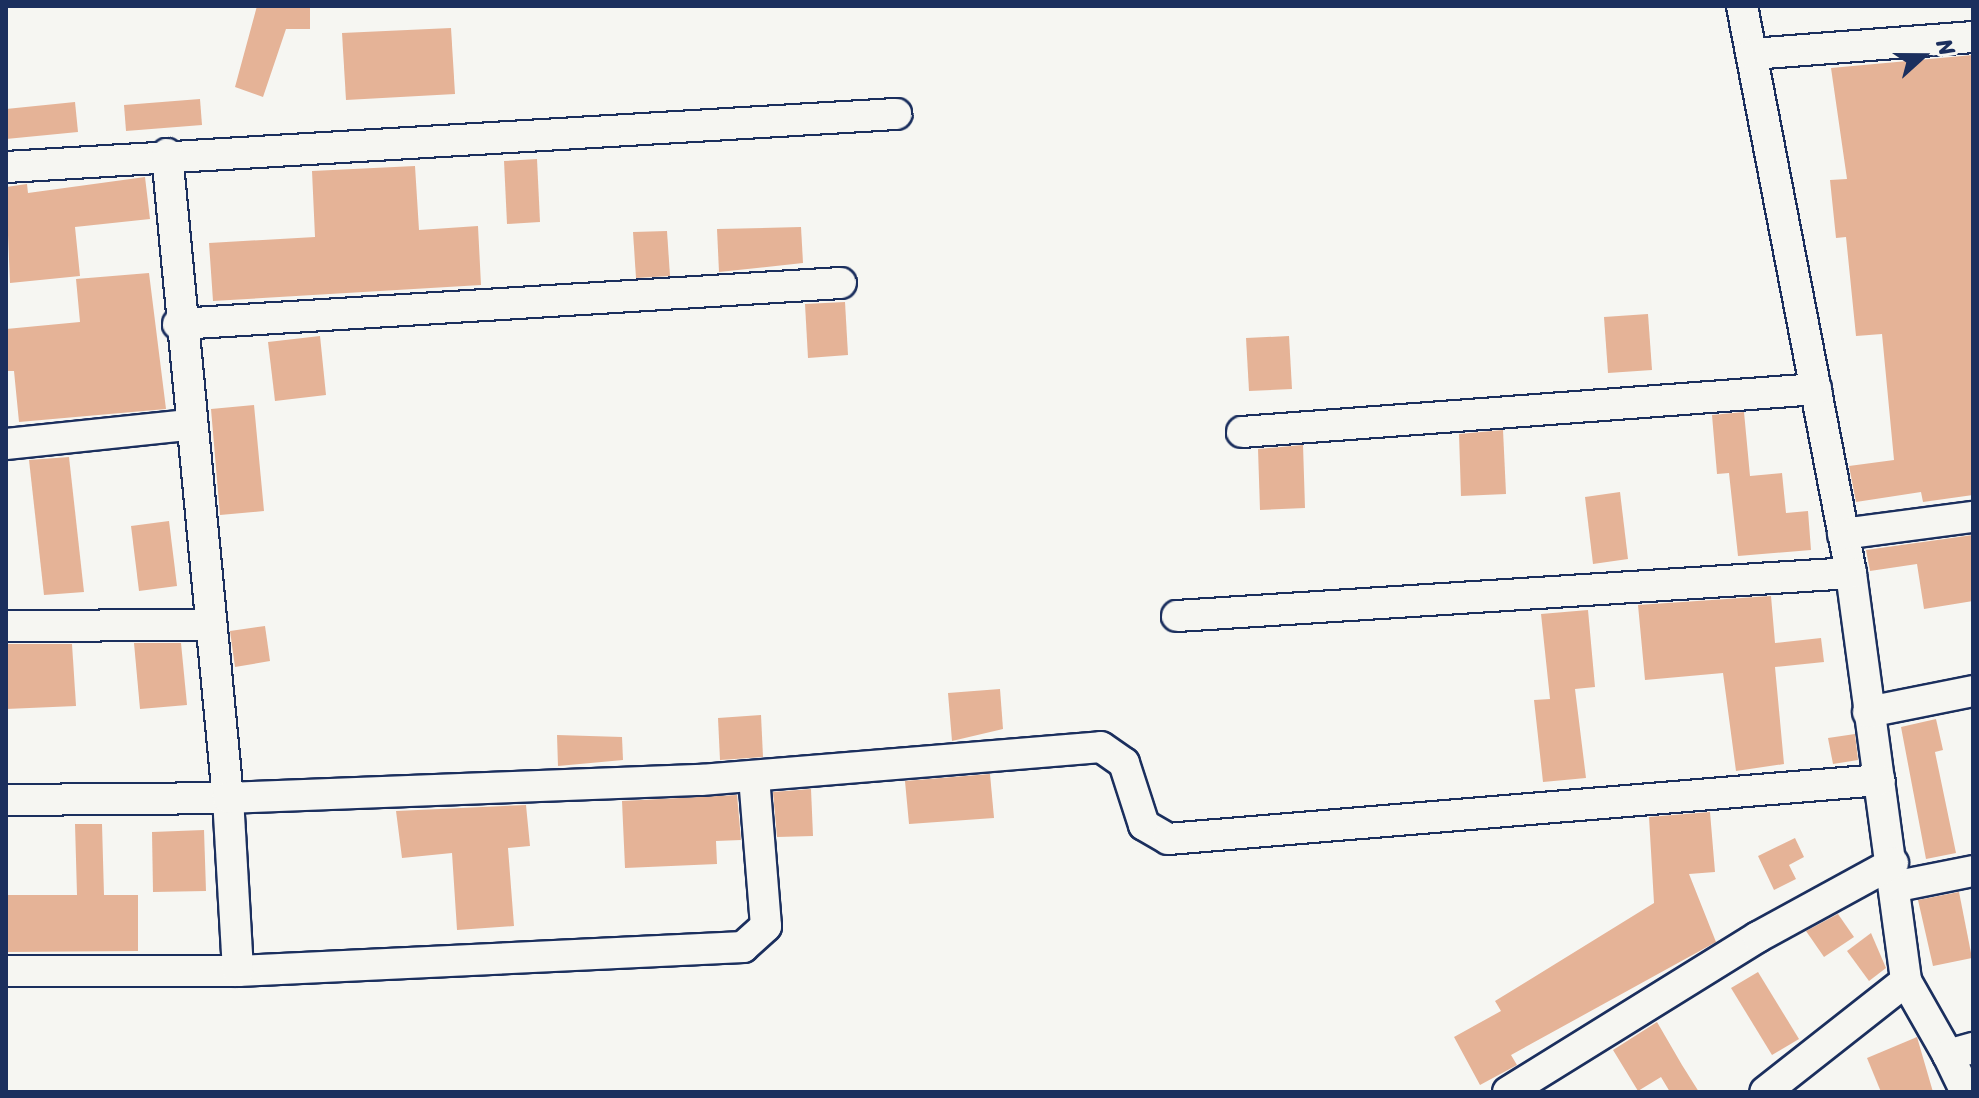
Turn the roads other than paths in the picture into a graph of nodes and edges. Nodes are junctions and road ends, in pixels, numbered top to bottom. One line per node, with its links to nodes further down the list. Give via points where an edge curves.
1 (1742, 6): 3 (street)
2 (1973, 37): 3 (street)
3 (1752, 54): 9 (street)
4 (896, 114): 5 (street)
5 (167, 154): 6 (street); 8 (street)
6 (6, 167)
7 (841, 283): 8 (street)
8 (178, 324): 10 (street)
9 (1816, 389): 11 (street); 14 (street)
10 (188, 425): 12 (street); 17 (street)
11 (1242, 432)
12 (6, 444)
13 (1973, 517): 14 (street)
14 (1843, 534): 15 (street)
15 (1851, 573): 16 (street); 20 (street)
16 (1177, 616)
17 (207, 625): 18 (street); 23 (street)
18 (6, 626)
19 (1973, 691): 20 (street)
20 (1868, 712): 22 (street)
21 (754, 777): 22 (street, via 1101,747 1124,763 1144,825 1168,839); 23 (street); 28 (street, via 766,926 752,944)
22 (1880, 780): 26 (street)
23 (228, 798): 24 (street); 28 (street)
24 (6, 800)
25 (1973, 871): 26 (street)
26 (1895, 874): 29 (street); 31 (street, via 1758,937)
27 (6, 971): 28 (street)
28 (238, 971)
29 (1906, 981): 30 (street); 32 (street)
30 (1960, 1052): 33 (street)
31 (1508, 1092)
32 (1765, 1092)
33 (1966, 1092)

